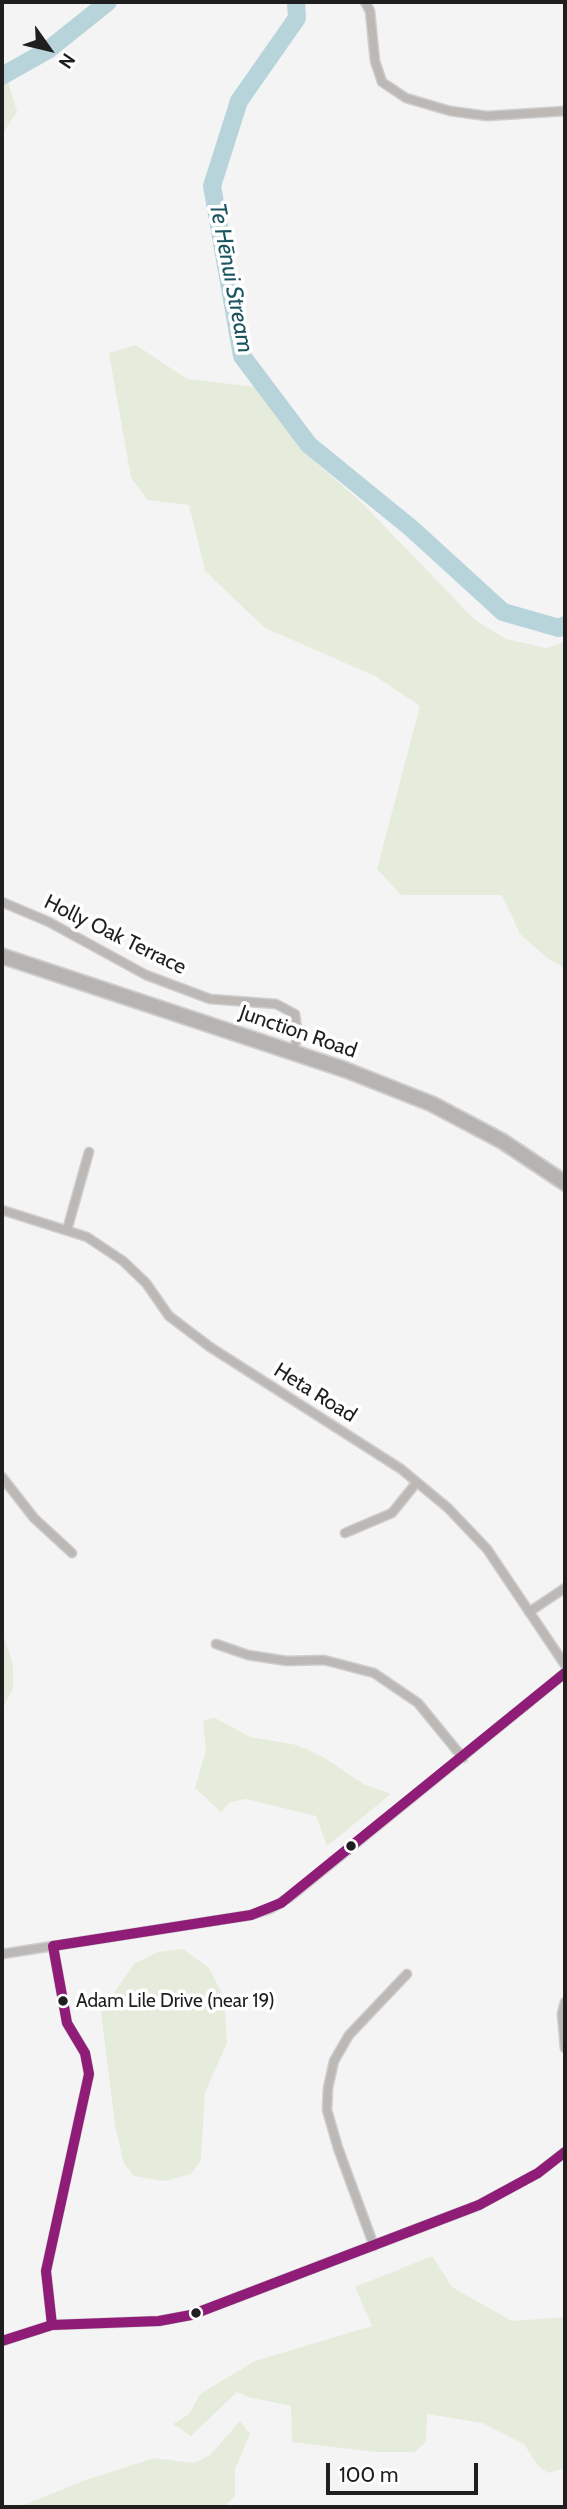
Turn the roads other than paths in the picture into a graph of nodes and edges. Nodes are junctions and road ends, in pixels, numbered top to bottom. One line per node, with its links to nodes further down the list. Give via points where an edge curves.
1 (365, 2): 2 (street, via 382,82 406,98 486,116)
2 (565, 111)
3 (2, 902): 5 (street, Holly Oak Terrace, via 146,975 210,999 276,1004 295,1014 299,1037)
4 (2, 956): 5 (highway, Junction Road)
5 (292, 1053): 7 (highway, Junction Road, via 432,1104 502,1141)
6 (89, 1152): 9 (street)
7 (565, 1183)
8 (2, 1210): 9 (street, Heta Road)
9 (67, 1230): 11 (street, Heta Road, via 87,1237 123,1261 146,1283 169,1317 209,1347)
10 (2, 1477): 13 (street, via 34,1518)
11 (417, 1482): 12 (street, via 392,1513); 15 (street, Heta Road, via 480,1542)
12 (345, 1533)
13 (72, 1553)
14 (565, 1588): 15 (street)
15 (529, 1612): 17 (street, Heta Road)
16 (216, 1644): 19 (street, via 248,1656 324,1660 374,1673 418,1703)
17 (565, 1665)
18 (565, 1673): 19 (street)
19 (463, 1758): 20 (street, via 270,1909)
20 (53, 1946): 21 (street); 27 (street, via 67,2023 85,2053 89,2074 46,2270)
21 (2, 1954)
22 (407, 1974): 26 (street, via 349,2035 334,2061 328,2088 327,2110 338,2148)
23 (565, 2002): 24 (street)
24 (565, 2048)
25 (565, 2152): 26 (street, via 538,2173 479,2205)
26 (374, 2246): 27 (street, via 176,2319)
27 (52, 2325): 28 (street)
28 (2, 2341)

